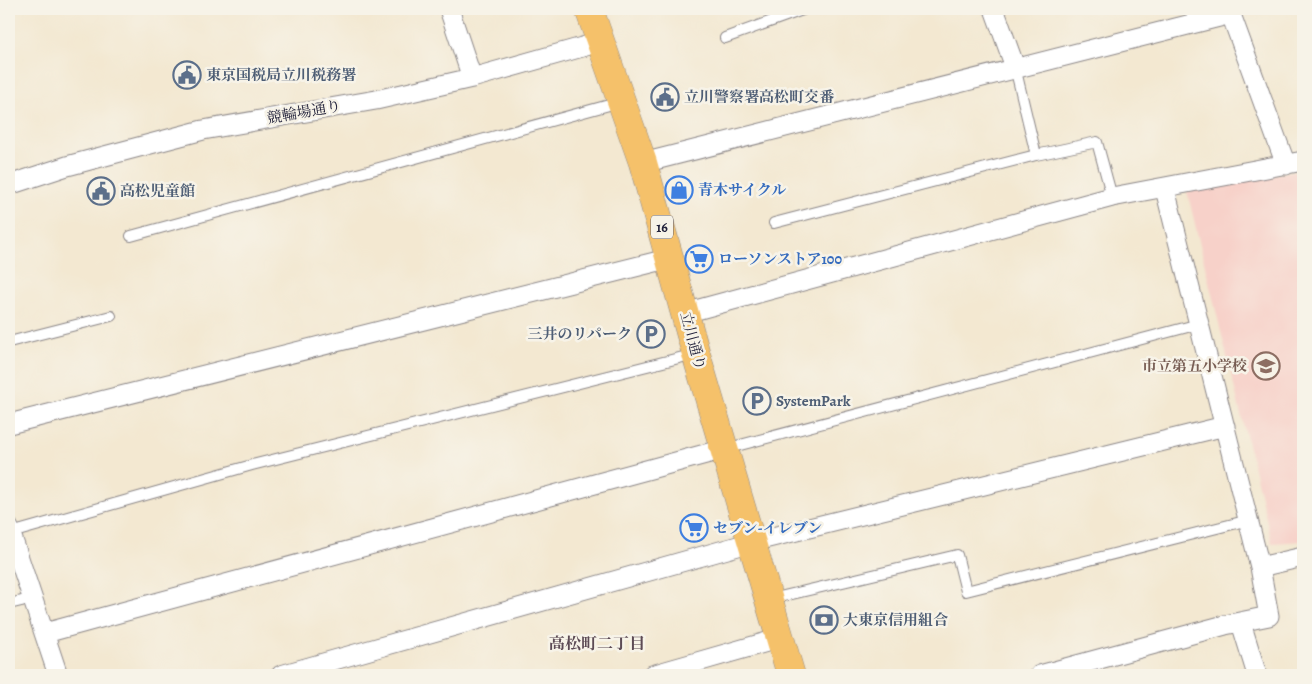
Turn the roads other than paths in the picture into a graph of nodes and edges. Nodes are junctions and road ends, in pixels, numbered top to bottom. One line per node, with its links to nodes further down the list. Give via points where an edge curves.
1 (449, 9): 9 (street)
2 (589, 9): 7 (main road, 立川通り / 16)
3 (805, 9): 6 (lane)
4 (994, 9): 8 (street)
5 (1230, 12): 8 (street); 13 (street)
6 (725, 38)
7 (600, 42): 9 (street, 競輪場通り); 10 (main road, 立川通り / 16)
8 (1016, 67): 11 (lane); 12 (street)
9 (472, 78): 14 (street, 競輪場通り, via 376,100 203,130)
10 (621, 102): 12 (main road, 立川通り / 16); 18 (lane)
11 (1036, 155): 16 (lane, via 1097,142); 17 (lane)
12 (643, 163): 19 (main road, 立川通り / 16)
13 (1294, 163): 15 (street)
14 (9, 185)
15 (1165, 189): 16 (street); 22 (street)
16 (1112, 197): 20 (street)
17 (774, 223)
18 (131, 236)
19 (671, 258): 20 (main road, 立川通り / 16); 25 (street)
20 (685, 312): 24 (main road, 立川通り / 16)
21 (111, 316): 23 (lane)
22 (1199, 324): 26 (street); 27 (lane)
23 (9, 342)
24 (696, 354): 27 (main road, 立川通り / 16); 29 (lane, via 252,465)
25 (9, 424)
26 (1225, 426): 28 (street); 30 (street)
27 (724, 449): 30 (main road, 立川通り / 16); 37 (street)
28 (1249, 520): 32 (street); 34 (lane, via 966,591 957,556)
29 (10, 530): 33 (street)
30 (752, 542): 34 (main road, 立川通り / 16); 40 (street)
31 (1303, 557): 32 (street)
32 (1260, 567): 36 (street, via 1269,616)
33 (34, 598): 35 (lane); 37 (street)
34 (769, 599): 38 (main road, 立川通り / 16)
35 (9, 604)
36 (1241, 623): 43 (street); 44 (street)
37 (45, 633): 39 (street)
38 (781, 638): 41 (street); 42 (main road, 立川通り / 16)
39 (58, 675)
40 (281, 675)
41 (652, 675)
42 (791, 675)
43 (1040, 675)
44 (1257, 675)

